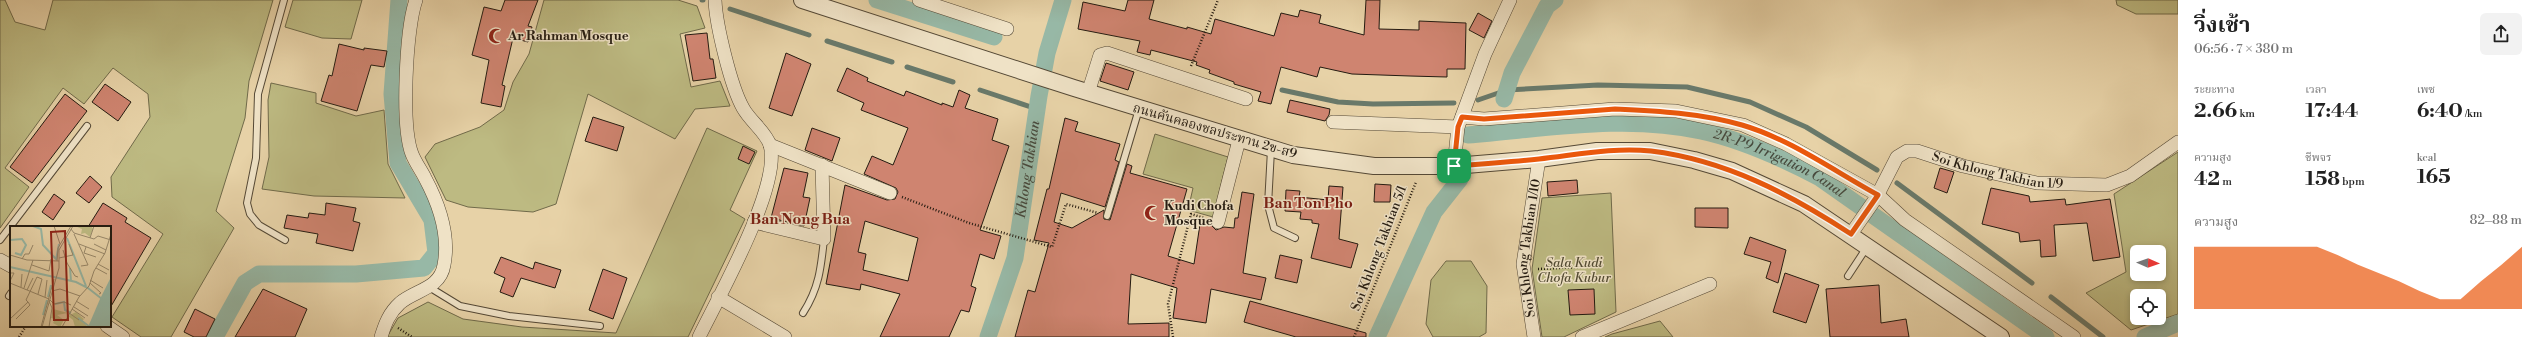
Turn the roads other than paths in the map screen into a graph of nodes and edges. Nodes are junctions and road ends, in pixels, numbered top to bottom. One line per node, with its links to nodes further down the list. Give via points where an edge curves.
1 (284, 0): 32 (lane, via 258,94 256,158 246,203 250,214 259,225)
2 (416, 0): 38 (street, via 408,42 407,138 412,154 440,208 444,225 444,264 438,280)
3 (715, 0): 16 (street, via 734,87 744,109)
4 (802, 0): 8 (street, ถนนคันคลองชลประทาน 2ข-ส9)
5 (919, 0): 7 (street)
6 (1510, 0): 12 (street, via 1485,54)
7 (1007, 29)
8 (1081, 91): 9 (street, via 1103,53); 10 (street, ถนนคันคลองชลประทาน 2ข-ส9)
9 (1246, 99)
10 (1139, 109): 14 (street, ถนนคันคลองชลประทาน 2ข-ส9); 23 (lane)
11 (1333, 122): 12 (street)
12 (1460, 122): 20 (street); 22 (street, via 1615,109 1676,111 1743,125 1786,144)
13 (87, 126): 26 (lane)
14 (1239, 140): 17 (street, ถนนคันคลองชลประทาน 2ข-ส9); 25 (street)
15 (2178, 142): 22 (street, Soi Khlong Takhian 1/9, via 2130,176 2107,185 2037,183 1963,166 1917,151 1907,151 1897,157)
16 (770, 144): 19 (street); 24 (street, via 772,163 763,202)
17 (1271, 150): 20 (street, ถนนคันคลองชลประทาน 2ข-ส9, via 1332,162 1374,166); 29 (lane, via 1268,204 1274,228)
18 (1539, 159): 20 (street, ถนนคันคลองชลประทาน 2ข-ส9); 28 (street, ถนนคันคลองชลประทาน 2ข-ส9, via 1597,151 1650,151 1694,160 1732,171 1776,189); 47 (street, Soi Khlong Takhian 1/10, via 1524,269)
19 (822, 165): 21 (street); 30 (street)
20 (1454, 166)
21 (890, 193)
22 (1877, 197): 28 (street, Soi Khlong Takhian 1/9); 50 (street, via 1905,220)
23 (1107, 216)
24 (754, 222): 30 (street); 39 (street)
25 (1218, 222)
26 (11, 226)
27 (10, 227): 31 (lane)
28 (1855, 229): 33 (street, ถนนคันคลองชลประทาน 2ข-ส9)
29 (1295, 238)
30 (824, 239): 40 (lane, via 815,294)
31 (0, 240)
32 (285, 240)
33 (1868, 245): 36 (lane); 49 (street, ถนนคันคลองชลประทาน 2ข-ส9)
34 (0, 260): 35 (street)
35 (10, 265)
36 (1848, 276)
37 (1710, 284): 48 (street)
38 (429, 287): 41 (lane, via 460,306 509,316); 44 (street, via 400,303 386,320)
39 (718, 297): 45 (street); 46 (street)
40 (803, 313)
41 (600, 326)
42 (108, 327): 43 (street)
43 (123, 337)
44 (381, 337)
45 (699, 337)
46 (785, 337)
47 (1534, 337)
48 (1582, 337)
49 (2001, 337)
50 (2074, 337)

